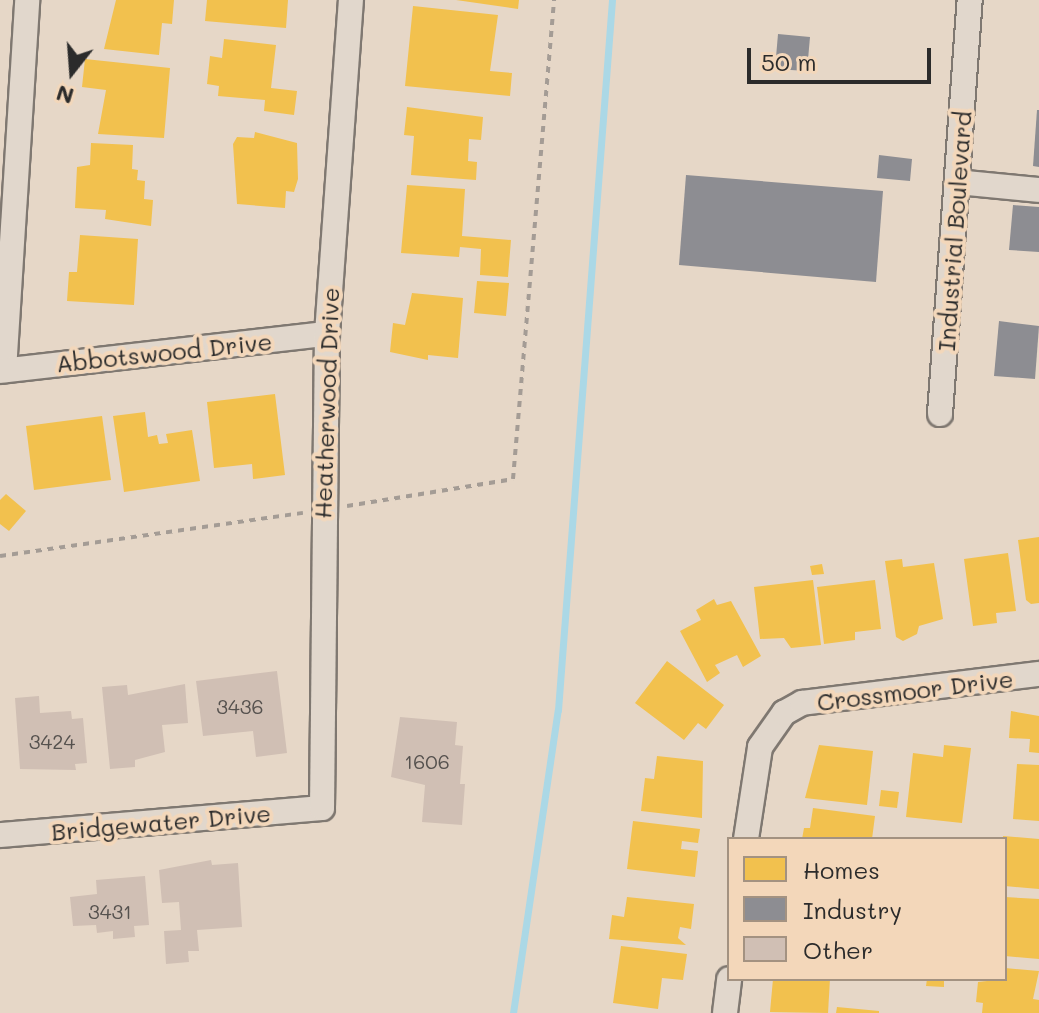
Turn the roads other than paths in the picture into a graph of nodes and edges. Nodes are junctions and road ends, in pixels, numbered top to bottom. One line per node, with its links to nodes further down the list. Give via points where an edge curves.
1 (27, 0): 7 (street)
2 (351, 0): 6 (street, Heatherwood Drive)
3 (970, 0): 4 (street, Industrial Boulevard)
4 (957, 182): 5 (street); 8 (street, Industrial Boulevard)
5 (1039, 190)
6 (327, 334): 7 (street, Abbotswood Drive); 10 (street, Heatherwood Drive, via 321,510)
7 (2, 370)
8 (940, 414)
9 (1039, 674): 12 (street, Crossmoor Drive, via 802,703 784,713 760,747)
10 (322, 808): 11 (street, Bridgewater Drive)
11 (0, 835)
12 (746, 837)
13 (729, 981): 14 (street)
14 (725, 1013)

